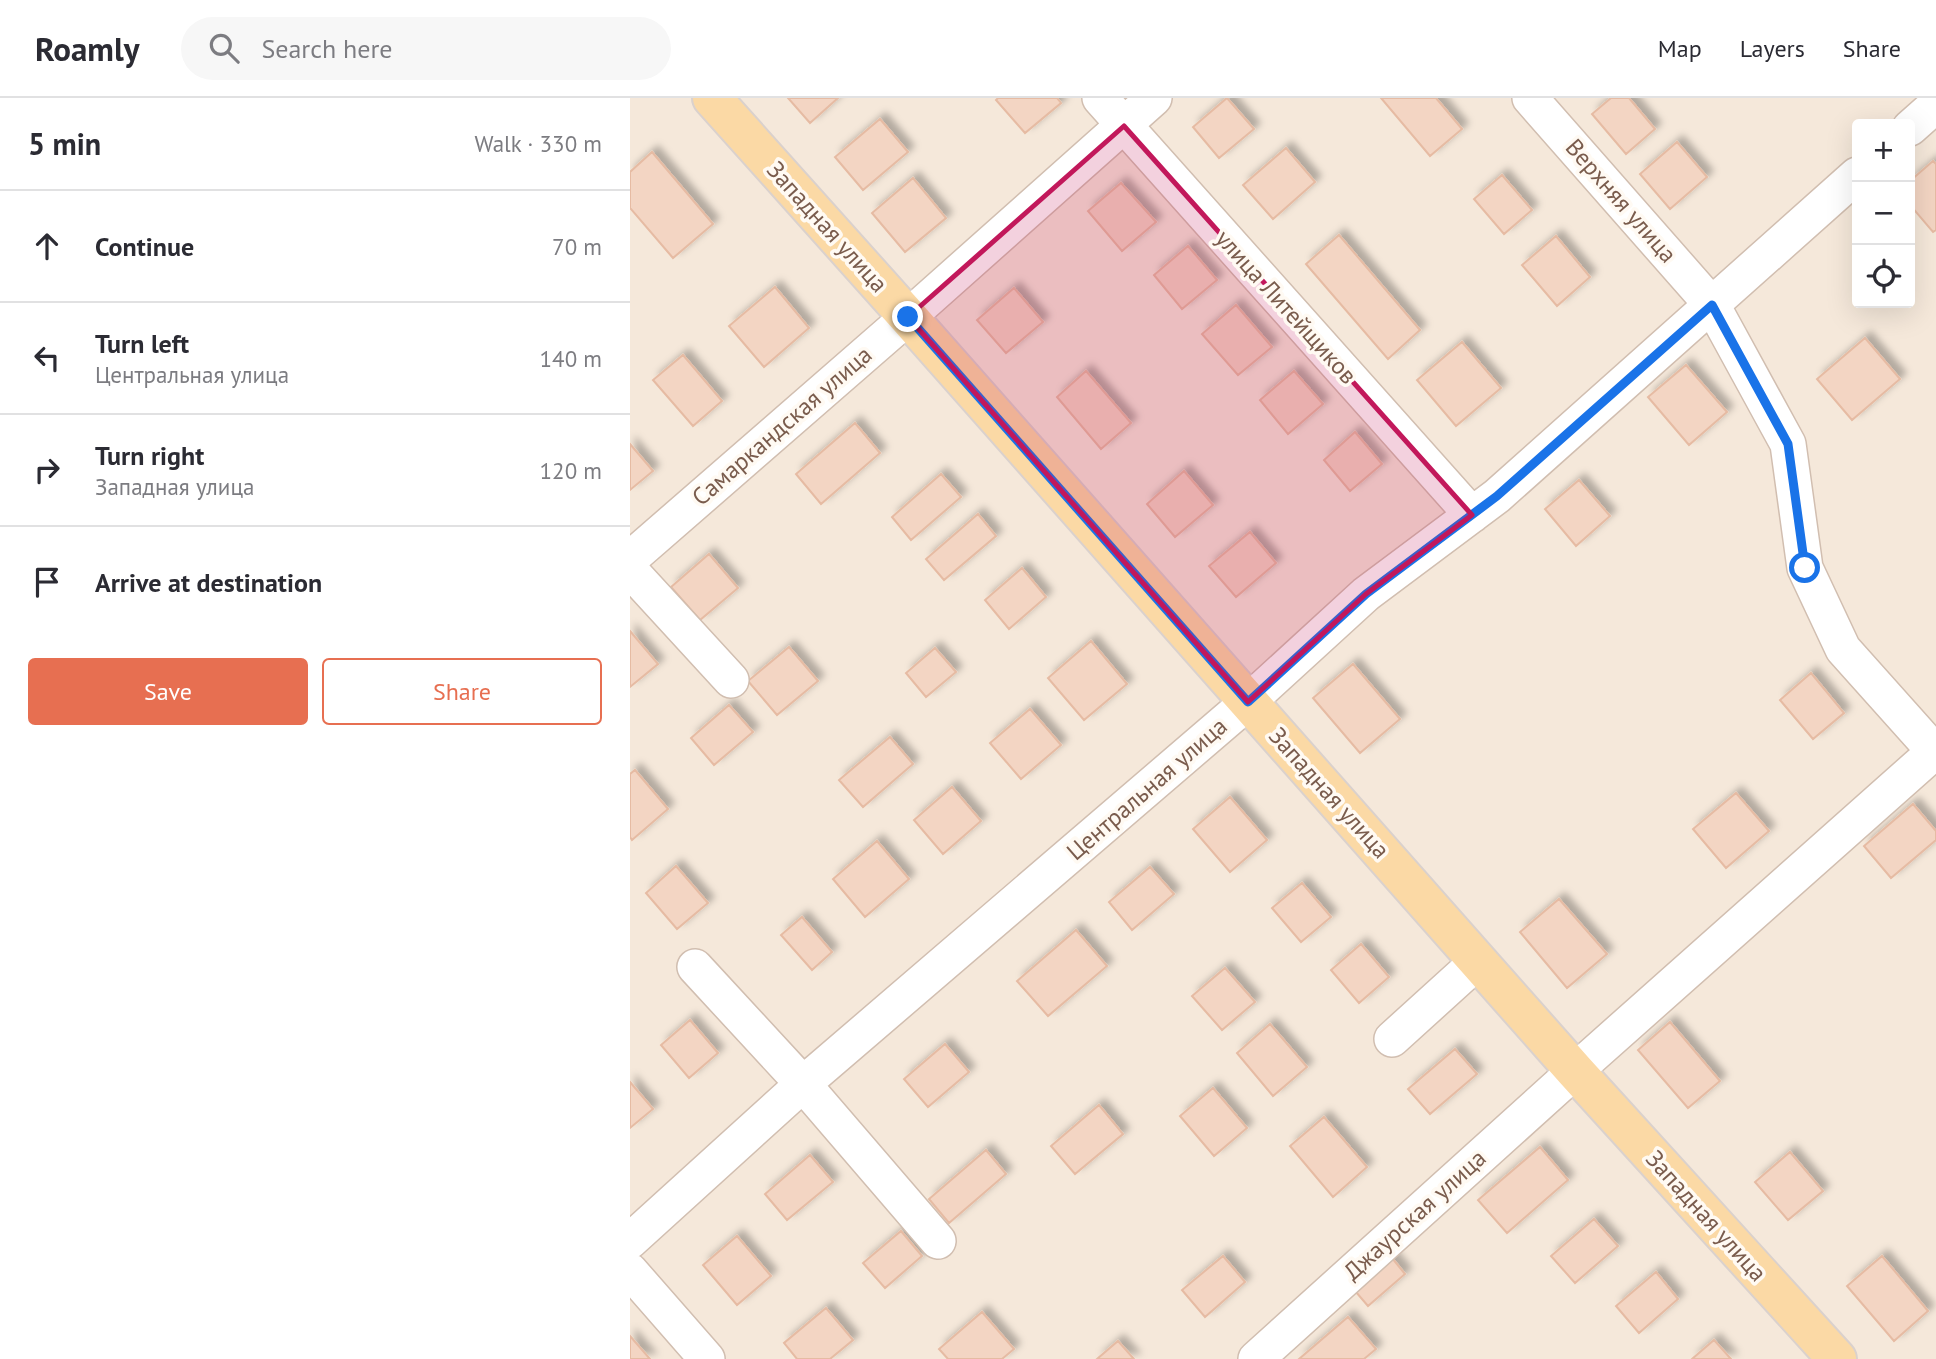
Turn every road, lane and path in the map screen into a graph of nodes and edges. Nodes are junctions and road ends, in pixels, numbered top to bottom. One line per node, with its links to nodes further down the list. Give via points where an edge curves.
1 (712, 98): 10 (main road, Западная улица)
2 (1100, 98): 7 (street, улица Литейщиков)
3 (1154, 98): 7 (street, Самаркандская улица)
4 (1530, 98): 9 (street, Верхняя улица)
5 (1936, 105): 6 (street)
6 (1915, 124)
7 (1124, 126): 10 (street, Самаркандская улица); 11 (street, улица Литейщиков)
8 (1852, 179): 9 (street, Центральная улица)
9 (1712, 305): 11 (street, Центральная улица); 16 (street, Верхняя улица, via 1788,444 1805,568 1843,649)
10 (908, 317): 12 (street, Самаркандская улица); 15 (main road, Западная улица)
11 (1472, 515): 15 (street, Центральная улица, via 1366,594)
12 (630, 559)
13 (630, 570): 14 (street)
14 (731, 680)
15 (1248, 702): 17 (main road, Западная улица); 21 (street, Центральная улица)
16 (1935, 753): 20 (street, Джаурская улица)
17 (1478, 961): 19 (street); 20 (main road, Западная улица)
18 (695, 967): 21 (street)
19 (1392, 1039)
20 (1575, 1071): 26 (street, Джаурская улица); 27 (main road, Западная улица)
21 (803, 1084): 22 (street, Центральная улица); 23 (street)
22 (630, 1241)
23 (938, 1241)
24 (630, 1271): 25 (street)
25 (707, 1359)
26 (1256, 1359)
27 (1837, 1359)

